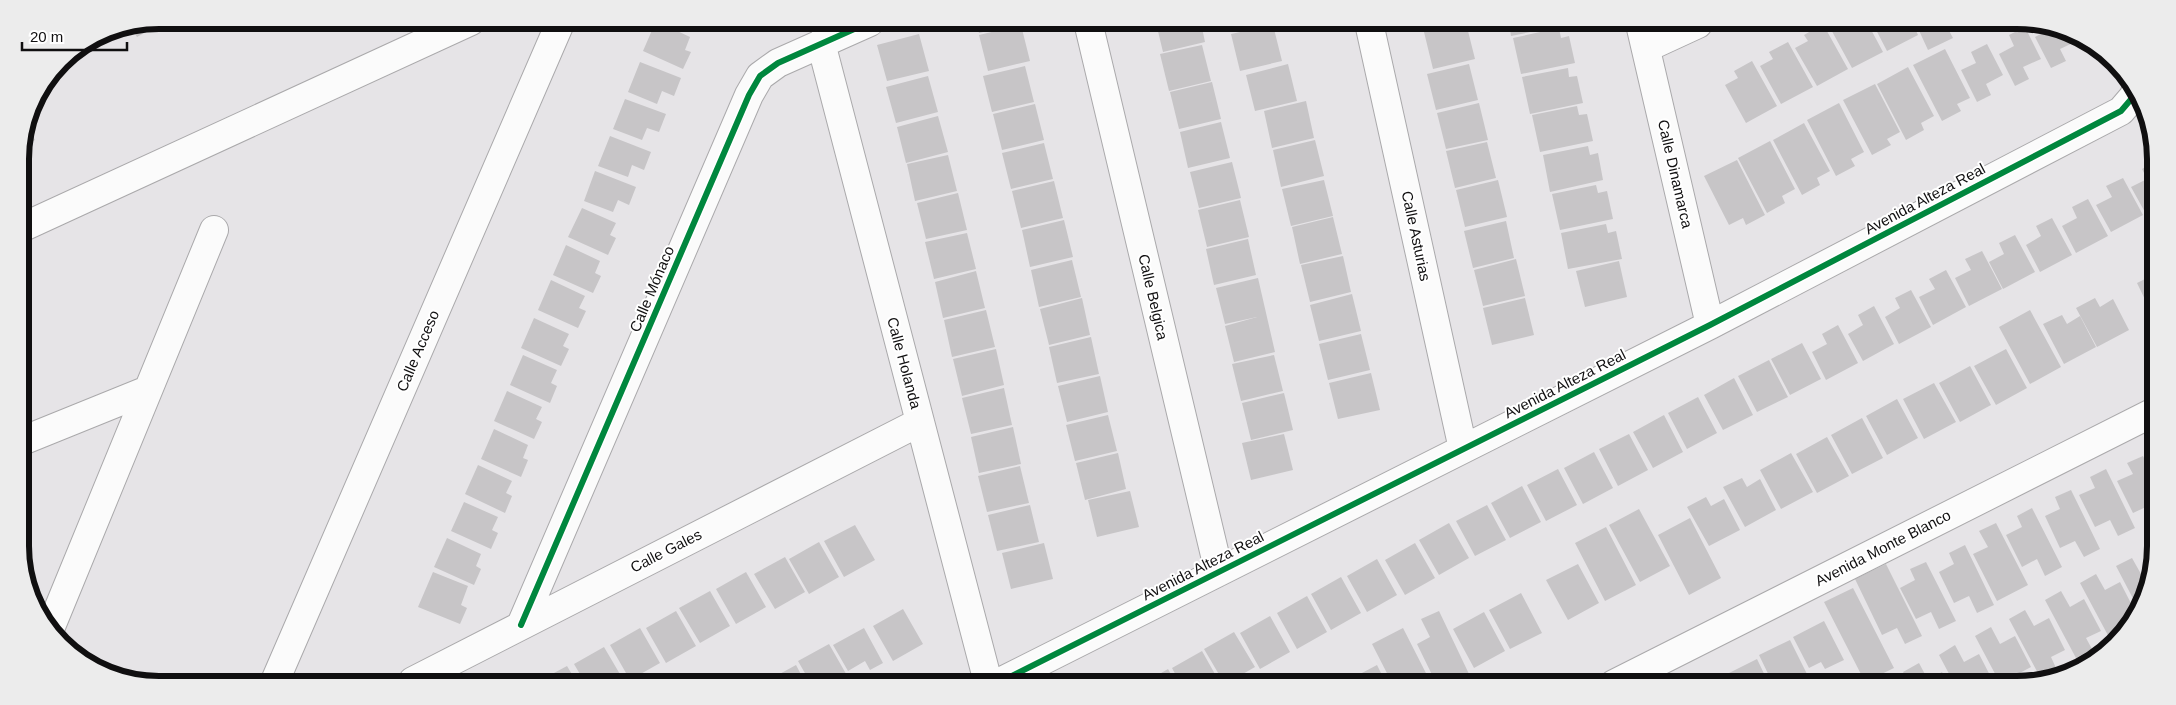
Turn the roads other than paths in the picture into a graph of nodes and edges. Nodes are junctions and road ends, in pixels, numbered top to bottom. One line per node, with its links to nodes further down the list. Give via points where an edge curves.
1 (454, 29): 10 (street)
2 (558, 29): 21 (street, Calle Acceso)
3 (854, 29): 8 (street, Calle Mónaco)
4 (1090, 29): 18 (street, Calle Belgica)
5 (1370, 29): 17 (street, Calle Asturias)
6 (1675, 29): 7 (street)
7 (1643, 36): 12 (street, Calle Dinamarca)
8 (821, 43): 15 (street, Calle Holanda); 20 (street, Calle Mónaco, via 778,63 760,76 749,95)
9 (2132, 98): 12 (street, Avenida Alteza Real, via 2121,111)
10 (29, 224)
11 (214, 230): 13 (street)
12 (1710, 325): 17 (street, Avenida Alteza Real)
13 (148, 390): 16 (street); 19 (street)
14 (2147, 416): 25 (street, Avenida Monte Blanco)
15 (920, 422): 20 (street, Calle Gales); 23 (street, Calle Holanda)
16 (29, 438)
17 (1463, 449): 18 (street, Avenida Alteza Real)
18 (1219, 572): 24 (street, Avenida Alteza Real)
19 (53, 622)
20 (520, 625): 22 (street, Calle Gales)
21 (277, 676)
22 (423, 676)
23 (986, 676)
24 (1012, 676)
25 (1630, 676)

